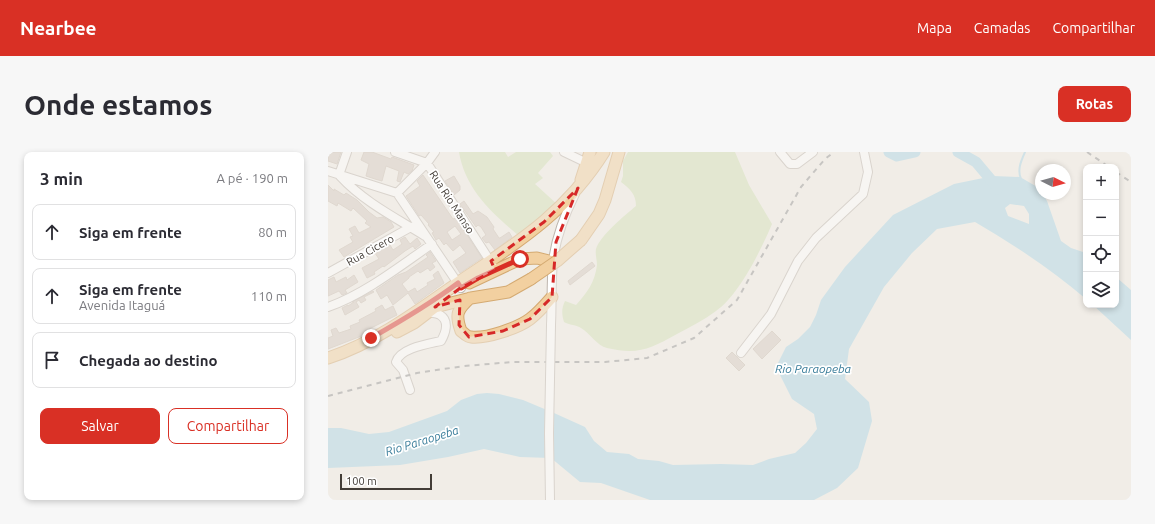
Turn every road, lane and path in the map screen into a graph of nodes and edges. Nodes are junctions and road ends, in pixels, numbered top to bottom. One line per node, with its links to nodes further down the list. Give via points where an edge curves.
1 (347, 152): 14 (street)
2 (395, 152): 11 (street, Rua Rio Manso)
3 (435, 152): 11 (street)
4 (564, 152): 12 (street)
5 (590, 152): 12 (main road)
6 (604, 152): 15 (main road)
7 (619, 152): 27 (main road, bridge, via 599,214 581,240 532,279 508,292)
8 (780, 152): 9 (street, via 790,164 797,164)
9 (813, 152)
10 (864, 152): 30 (street, via 868,172 863,194 816,238 798,261 771,314)
11 (427, 163): 16 (street); 23 (street, Rua Rio Manso)
12 (587, 163): 15 (main road)
13 (328, 171): 14 (street)
14 (339, 175): 16 (street); 17 (street, via 361,196)
15 (578, 188): 20 (main road, via 544,222); 22 (street, via 560,227)
16 (397, 193): 18 (street)
17 (411, 227): 18 (street); 24 (street, Rua Cicero)
18 (426, 237): 19 (street)
19 (432, 244): 25 (street); 28 (street, via 371,285)
20 (513, 246): 21 (main road); 23 (main road)
21 (520, 259): 22 (main road, via 537,258); 23 (main road)
22 (553, 262): 26 (street)
23 (493, 266): 25 (main road)
24 (328, 273)
25 (460, 285): 29 (main road); 31 (main road, via 371,338)
26 (552, 297): 27 (main road, via 530,319 521,324 485,336 469,337 461,331 458,317 460,308); 34 (street, bridge)
27 (471, 298): 29 (main road)
28 (328, 307)
29 (432, 310): 32 (main road, via 369,348); 33 (street, via 440,314 446,324 445,335 441,341 421,345 400,354 396,362 403,370)
30 (741, 353)
31 (328, 358)
32 (328, 366)
33 (410, 390)
34 (550, 500)

